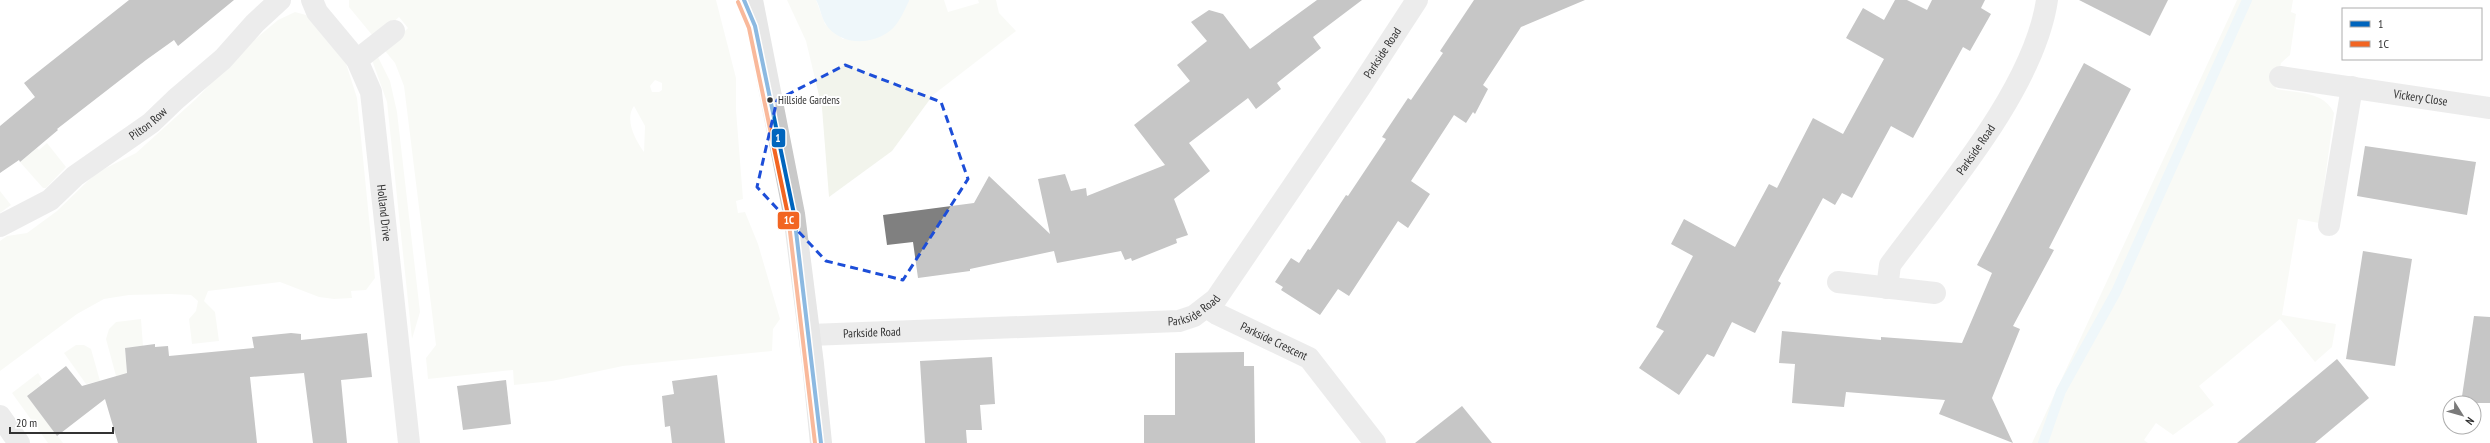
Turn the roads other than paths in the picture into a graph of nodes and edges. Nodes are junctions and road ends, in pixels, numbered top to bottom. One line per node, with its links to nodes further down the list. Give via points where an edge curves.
1 (280, 0): 14 (street, Pilton Row, via 255,22 223,59 151,123 75,176 50,200)
2 (312, 0): 9 (street, Holland Drive, via 317,12)
3 (744, 0): 7 (main road)
4 (752, 0): 7 (main road)
5 (1416, 0): 18 (street, Parkside Road, via 1355,95)
6 (2047, 0): 16 (street, Parkside Road, via 2032,51 2016,83 1985,136 1890,265)
7 (755, 26): 19 (main road, via 794,214)
8 (394, 31): 9 (street)
9 (357, 60): 22 (street, Holland Drive, via 371,92 378,142)
10 (2280, 77): 11 (street, Vickery Close)
11 (2352, 87): 12 (street, Vickery Close); 13 (street)
12 (2490, 108)
13 (2329, 224)
14 (0, 226)
15 (1838, 282): 16 (street)
16 (1887, 288): 17 (street)
17 (1935, 293)
18 (1208, 308): 19 (street, Parkside Road, via 1179,321); 24 (street, Parkside Crescent, via 1309,358)
19 (810, 335): 23 (main road)
20 (0, 416): 21 (street)
21 (19, 443)
22 (409, 443)
23 (821, 443)
24 (1375, 443)

